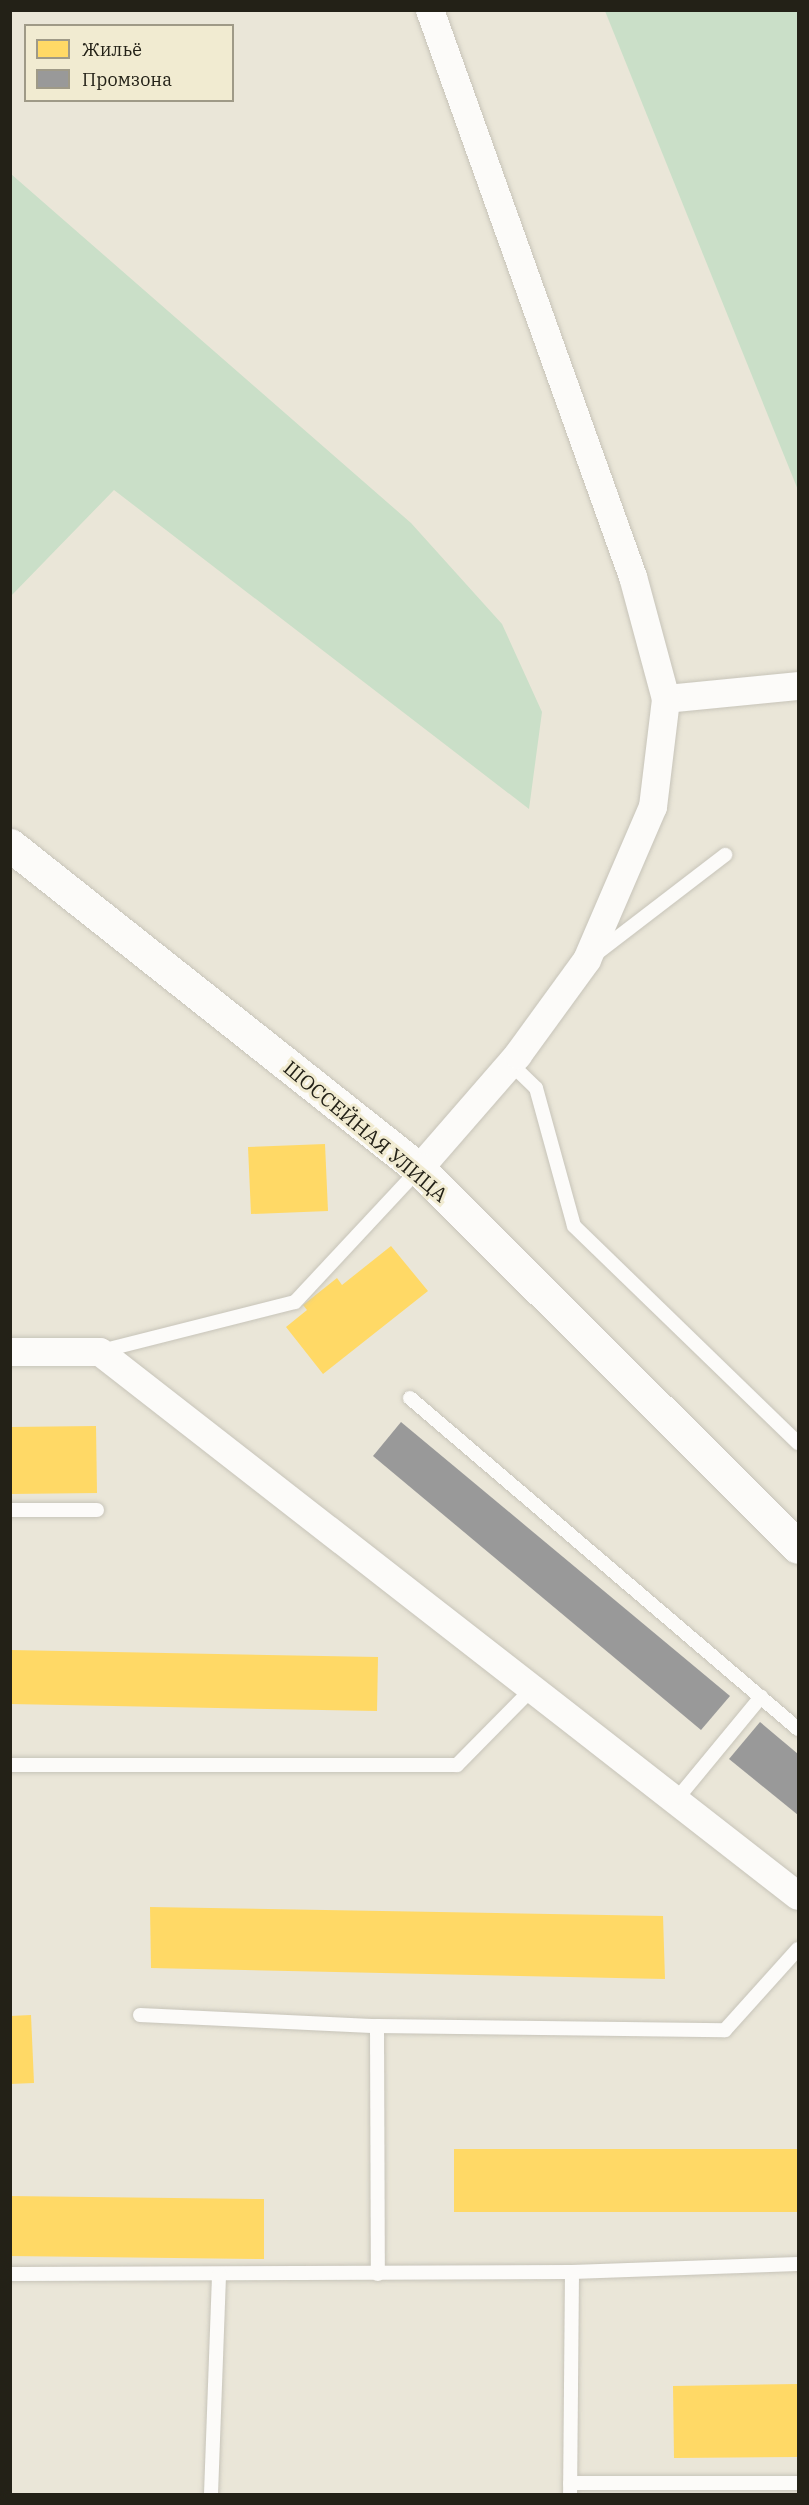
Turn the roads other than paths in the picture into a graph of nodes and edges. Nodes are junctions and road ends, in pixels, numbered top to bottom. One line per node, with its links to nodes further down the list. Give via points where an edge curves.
1 (430, 10): 3 (street, via 633,577)
2 (798, 686): 3 (street)
3 (666, 699): 6 (street, via 653,807)
4 (10, 845): 8 (main road, ШОССЕЙНАЯ УЛИЦА)
5 (725, 855): 6 (lane)
6 (587, 960): 7 (street, via 550,1015)
7 (510, 1063): 8 (street); 12 (lane, via 536,1088 574,1226)
8 (419, 1169): 10 (lane, via 296,1302); 15 (main road, ШОССЕЙНАЯ УЛИЦА)
9 (10, 1352): 10 (street)
10 (100, 1352): 16 (street)
11 (410, 1398): 17 (lane)
12 (798, 1443)
13 (10, 1510): 14 (lane)
14 (97, 1510)
15 (798, 1547)
16 (533, 1688): 19 (lane, via 457,1765); 20 (street)
17 (761, 1697): 18 (lane); 20 (lane)
18 (798, 1729)
19 (10, 1765)
20 (676, 1800): 21 (street)
21 (798, 1896)
22 (798, 1949): 24 (lane, via 725,2030)
23 (140, 2014): 24 (lane)
24 (376, 2026): 29 (lane)
25 (798, 2265): 26 (lane)
26 (572, 2272): 29 (lane); 31 (lane)
27 (10, 2274): 28 (lane)
28 (219, 2274): 29 (lane); 32 (lane)
29 (378, 2274)
30 (798, 2483): 31 (lane)
31 (570, 2489)
32 (212, 2494)

